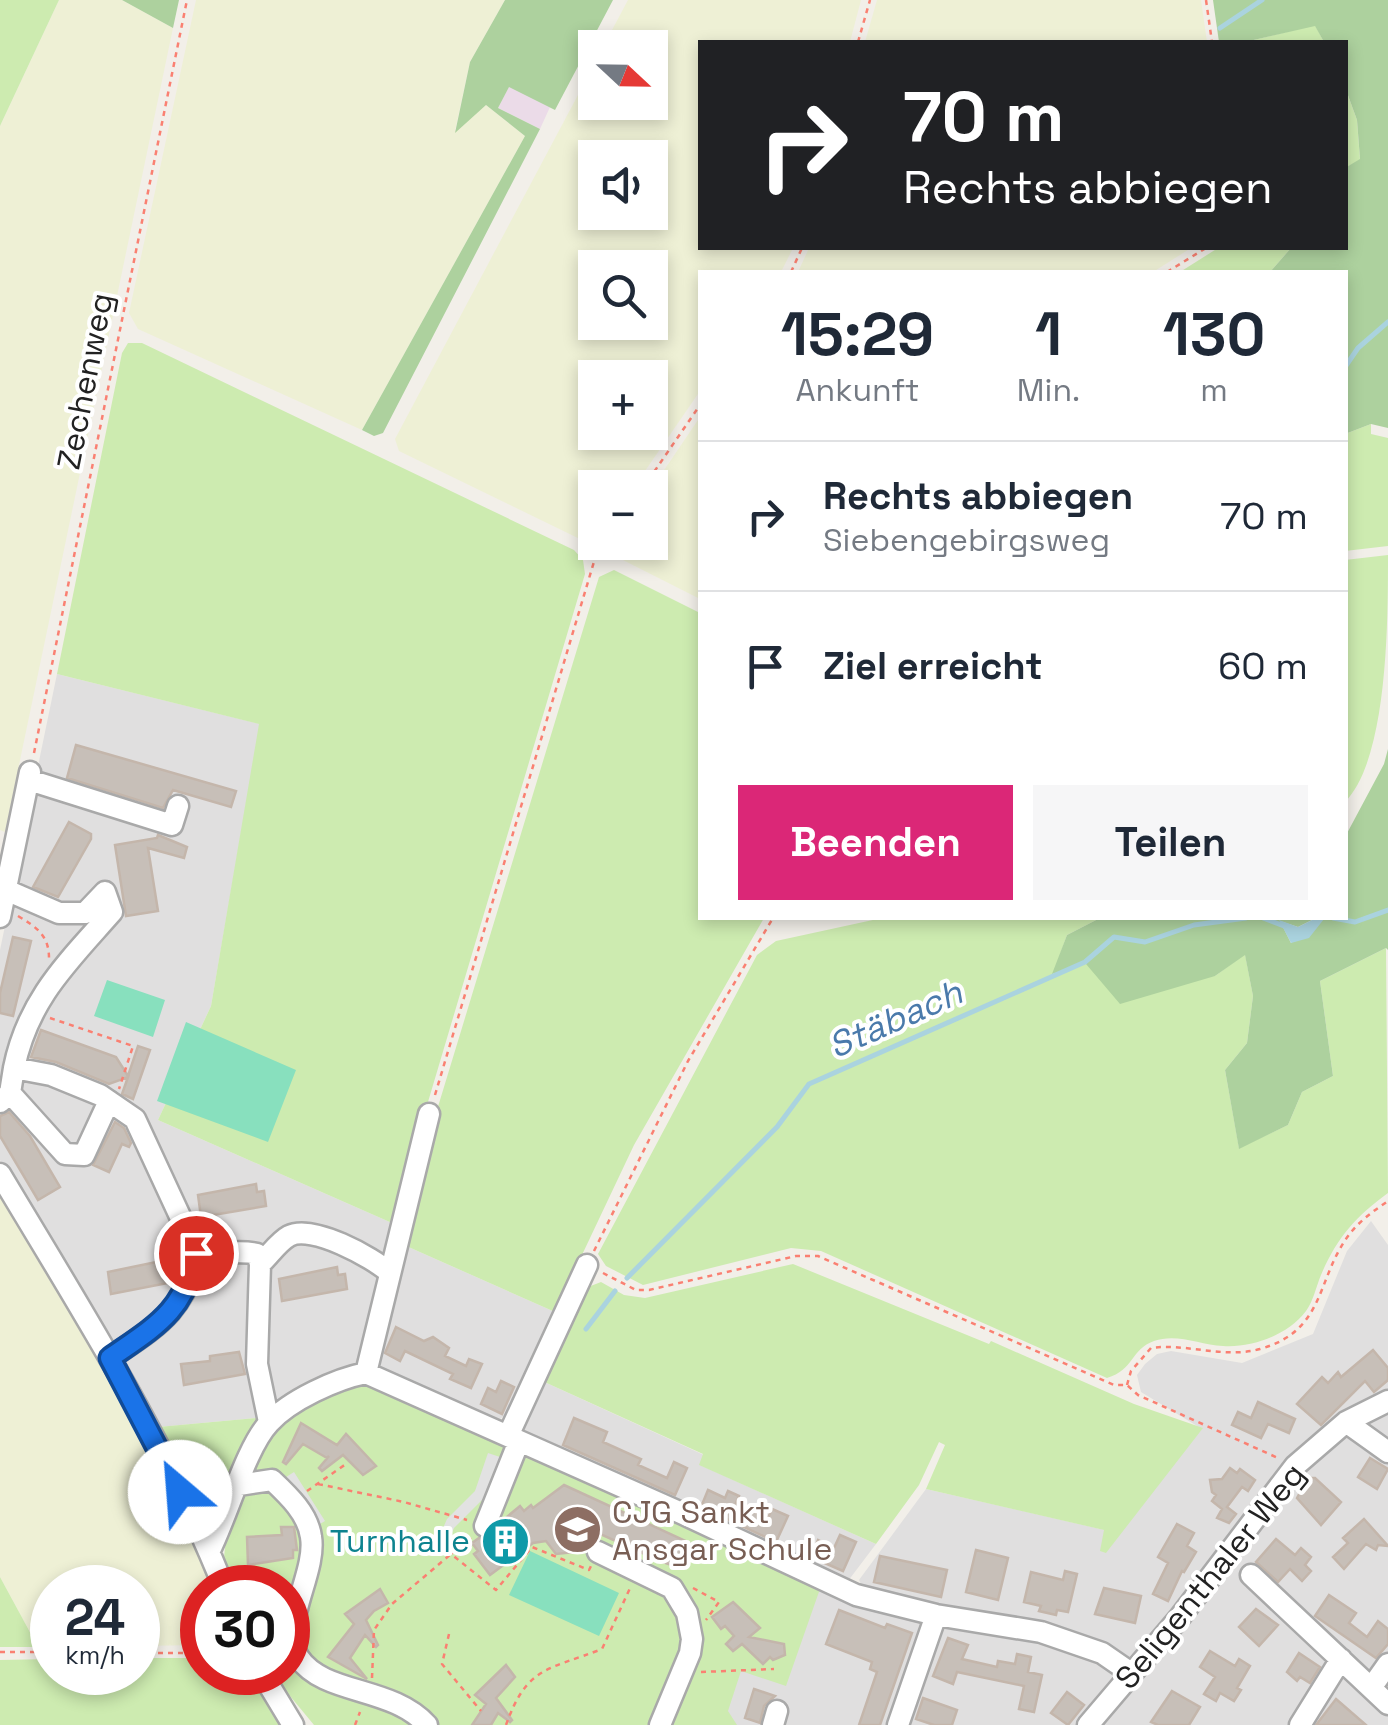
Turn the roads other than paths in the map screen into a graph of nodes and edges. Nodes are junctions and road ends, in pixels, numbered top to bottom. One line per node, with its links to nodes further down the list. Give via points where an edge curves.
1 (178, 806): 2 (street, via 172,825 29,776)
2 (3, 904): 3 (street, via 85,913 105,892 112,912 49,984)
3 (14, 1068): 4 (street); 5 (street, via 52,1075)
4 (5, 1098): 5 (street, via 65,1154 84,1155)
5 (111, 1102): 8 (street, via 136,1119)
6 (429, 1114): 11 (street)
7 (0, 1174): 12 (street)
8 (196, 1253): 9 (street, via 237,1249 258,1254); 12 (street, via 190,1284 160,1324)
9 (260, 1264): 11 (street, via 290,1235 306,1234 358,1250); 15 (street, via 257,1364)
10 (588, 1265): 17 (street)
11 (390, 1273): 13 (street)
12 (110, 1358): 21 (street)
13 (366, 1373): 15 (street, via 320,1388); 17 (street)
14 (1388, 1402): 16 (street, Seligenthaler Weg)
15 (269, 1422): 19 (street)
16 (1346, 1422): 18 (street); 28 (street, Seligenthaler Weg, via 1296,1466)
17 (514, 1439): 20 (street); 25 (street, via 856,1595)
18 (1388, 1452)
19 (239, 1484): 21 (street); 33 (street, via 272,1480 294,1500 312,1536 294,1620 299,1658 318,1676 398,1702)
20 (485, 1526)
21 (209, 1552): 23 (street)
22 (598, 1552): 34 (street, via 672,1588 687,1613 692,1639 684,1673)
23 (214, 1565)
24 (1250, 1575): 26 (street)
25 (936, 1616): 28 (street, via 1041,1632 1102,1652); 35 (street)
26 (1340, 1659): 29 (street); 37 (street)
27 (1388, 1664): 29 (street)
28 (1131, 1673): 36 (street, Seligenthaler Weg)
29 (1371, 1688): 31 (street)
30 (274, 1695): 32 (street)
31 (1388, 1704)
32 (292, 1725)
33 (427, 1725)
34 (660, 1725)
35 (898, 1725)
36 (1088, 1725)
37 (1300, 1725)

